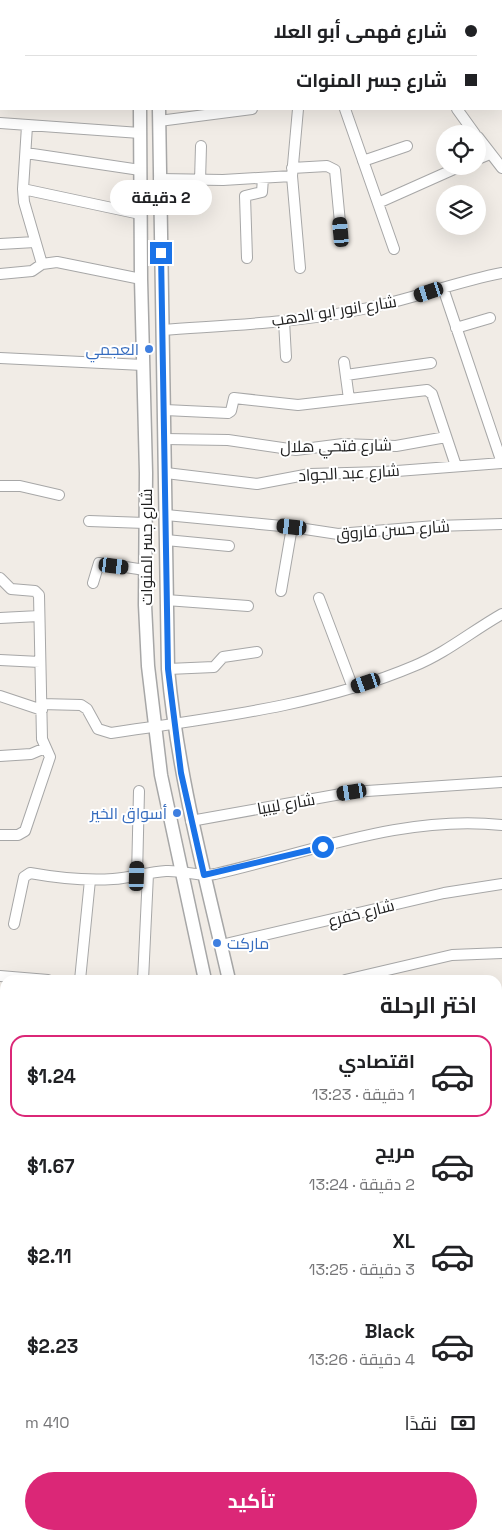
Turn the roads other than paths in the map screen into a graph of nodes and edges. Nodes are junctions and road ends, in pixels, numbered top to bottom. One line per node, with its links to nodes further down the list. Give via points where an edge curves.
1 (140, 110): 10 (street, شارع جسر المنوات)
2 (236, 110): 6 (street)
3 (298, 110): 20 (street)
4 (345, 110): 17 (street)
5 (458, 110): 8 (street)
6 (159, 115): 23 (street, شارع جسر المنوات)
7 (0, 123): 9 (street)
8 (469, 125)
9 (27, 126): 10 (street); 14 (street)
10 (140, 133): 19 (street, شارع جسر المنوات)
11 (201, 146): 24 (street)
12 (407, 146): 17 (street)
13 (486, 149): 15 (street)
14 (26, 153): 19 (street); 25 (street)
15 (490, 154): 16 (street); 18 (street)
16 (486, 156)
17 (363, 161): 26 (street)
18 (502, 168)
19 (140, 170): 27 (street, شارع جسر المنوات)
20 (292, 172): 22 (street); 28 (street, via 327,166 335,170); 34 (street)
21 (441, 175): 26 (street)
22 (263, 178): 24 (street); 32 (street, via 262,192 245,196)
23 (160, 179): 24 (street); 42 (street, شارع جسر المنوات)
24 (200, 181)
25 (23, 189): 27 (street); 29 (street, via 26,214)
26 (378, 203): 31 (street)
27 (140, 214): 37 (street, شارع جسر المنوات)
28 (341, 232)
29 (35, 242): 30 (street); 33 (street)
30 (0, 244)
31 (394, 249)
32 (247, 258)
33 (42, 264): 36 (street, via 32,271); 37 (street, via 72,264)
34 (300, 268)
35 (502, 273): 38 (street, شارع انور ابو الدهب)
36 (0, 274)
37 (140, 279): 47 (street, شارع جسر المنوات)
38 (443, 288): 40 (street, شارع انور ابو الدهب, via 362,310); 41 (street)
39 (490, 318): 41 (street)
40 (284, 320): 42 (street, شارع انور ابو الدهب); 43 (street)
41 (456, 328): 53 (street)
42 (162, 330): 50 (street, شارع جسر المنوات)
43 (286, 357)
44 (0, 358): 47 (street)
45 (344, 362): 48 (street)
46 (431, 363): 48 (street)
47 (143, 365): 60 (street, شارع جسر المنوات)
48 (346, 376): 49 (street)
49 (349, 399): 50 (street, via 298,405 236,398 232,399 230,413); 51 (street, via 427,390 432,394)
50 (165, 410): 52 (street, شارع جسر المنوات)
51 (446, 436): 52 (street, شارع فتحي هلال, via 396,446 343,444 296,450 234,440); 54 (street)
52 (165, 440): 55 (street, شارع جسر المنوات)
53 (502, 463): 54 (street, شارع عبد الجواد)
54 (456, 466): 55 (street, شارع عبد الجواد, via 310,474 257,484)
55 (166, 474): 58 (street, شارع جسر المنوات)
56 (0, 486): 57 (street, via 20,486)
57 (59, 495)
58 (166, 515): 62 (street, شارع حسن فاروق); 63 (street, شارع جسر المنوات)
59 (89, 521): 60 (street)
60 (145, 523): 65 (street, شارع جسر المنوات)
61 (502, 524): 62 (street, شارع حسن فاروق, via 338,534)
62 (292, 527): 68 (street)
63 (166, 540): 64 (street); 70 (street, شارع جسر المنوات)
64 (229, 546)
65 (145, 570): 67 (street, via 98,564); 83 (street, شارع جسر المنوات, via 147,650)
66 (0, 578): 73 (street, via 11,589 37,592)
67 (93, 583)
68 (281, 591)
69 (319, 598): 79 (street)
70 (166, 600): 71 (street); 78 (street, شارع جسر المنوات)
71 (248, 606)
72 (502, 614): 79 (street, via 429,660)
73 (39, 616): 74 (street); 77 (street)
74 (0, 618)
75 (257, 652): 78 (street, via 223,657 214,668)
76 (0, 660): 77 (street)
77 (40, 662): 81 (street)
78 (168, 669): 82 (street, شارع جسر المنوات)
79 (353, 688): 82 (street, via 281,705)
80 (0, 696): 81 (street)
81 (42, 707): 83 (street, via 81,705 103,732); 84 (street)
82 (174, 723): 83 (street); 88 (street, شارع جسر المنوات)
83 (154, 727): 91 (street, شارع جسر المنوات, via 163,785)
84 (45, 748): 85 (street, via 31,754); 90 (street, via 49,763 25,831 18,835)
85 (0, 756)
86 (502, 782): 88 (street, شارع ليبيا, via 352,792)
87 (139, 791): 92 (street)
88 (191, 821): 93 (street, شارع جسر المنوات)
89 (502, 825): 93 (street, via 453,824 402,830)
90 (0, 835)
91 (183, 872): 92 (street, via 167,870); 93 (street); 101 (street, شارع جسر المنوات)
92 (142, 875): 94 (street); 100 (street)
93 (204, 875): 97 (street, شارع جسر المنوات)
94 (90, 880): 96 (street, via 26,874); 99 (street)
95 (502, 884): 97 (street, شارع خفرع, via 444,893)
96 (14, 924)
97 (221, 945): 102 (street, شارع جسر المنوات)
98 (502, 954): 103 (street, via 452,954)
99 (80, 975)
100 (143, 975)
101 (205, 975)
102 (228, 975)
103 (366, 975)

